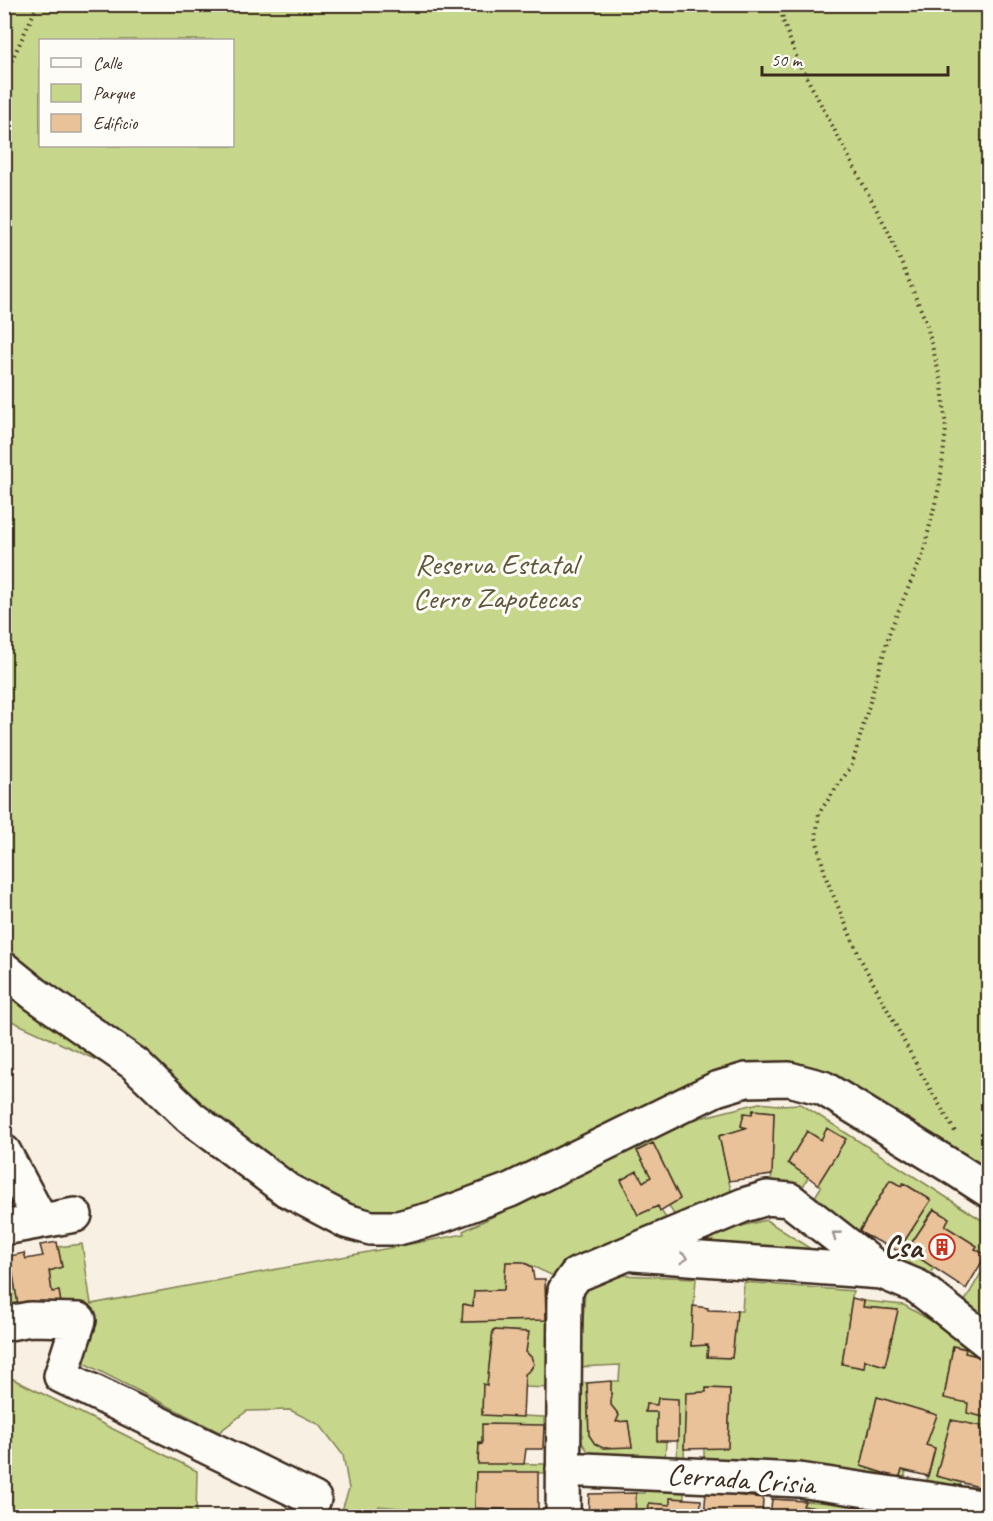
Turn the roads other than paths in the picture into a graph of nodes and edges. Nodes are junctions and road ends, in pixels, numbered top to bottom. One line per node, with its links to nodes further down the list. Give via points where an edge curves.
1 (4, 969): 3 (street, via 135,1064 190,1118 287,1190 346,1221 371,1228 398,1228 432,1219 510,1190 716,1089 746,1080 789,1078 823,1088)
2 (4, 1152): 5 (street)
3 (988, 1190)
4 (75, 1215): 5 (street)
5 (41, 1221): 6 (street)
6 (4, 1228)
7 (626, 1254): 8 (street, one-way to 8); 8 (street, one-way to 7, via 790,1200 767,1198); 11 (street, via 576,1275 565,1290)
8 (882, 1272): 10 (street, via 918,1287)
9 (4, 1324): 12 (street, via 30,1319 79,1320 61,1376)
10 (988, 1342)
11 (563, 1469): 13 (street, Cerrada Crisia, via 799,1480); 14 (street)
12 (314, 1499)
13 (988, 1508)
14 (563, 1516)

